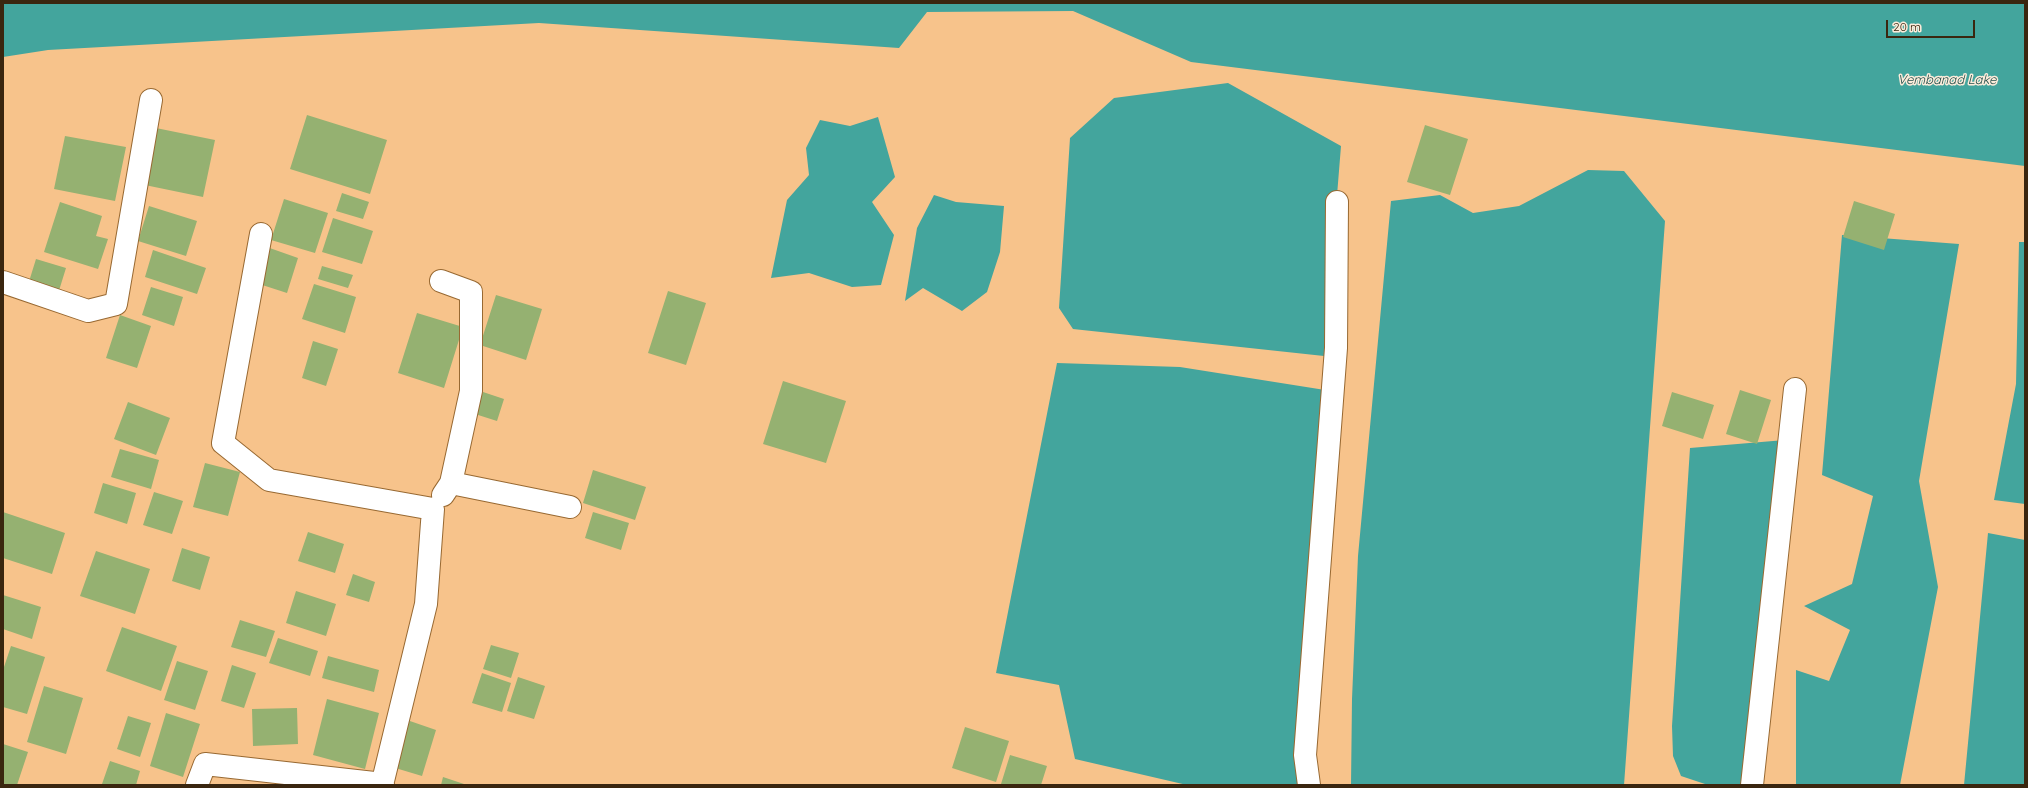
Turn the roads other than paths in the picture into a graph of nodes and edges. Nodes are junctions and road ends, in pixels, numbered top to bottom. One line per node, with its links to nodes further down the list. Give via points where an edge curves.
1 (151, 100): 5 (street, via 116,304 88,311)
2 (1337, 202): 12 (street, via 1336,348 1305,755)
3 (261, 234): 9 (street, via 223,443 269,480)
4 (441, 281): 7 (street, via 471,292 471,391)
5 (3, 282)
6 (1794, 389): 13 (street)
7 (451, 483): 8 (street); 9 (street)
8 (570, 507)
9 (433, 510): 10 (street, via 426,604)
10 (382, 784): 11 (street, via 205,764)
11 (197, 785)
12 (1309, 785)
13 (1752, 785)

